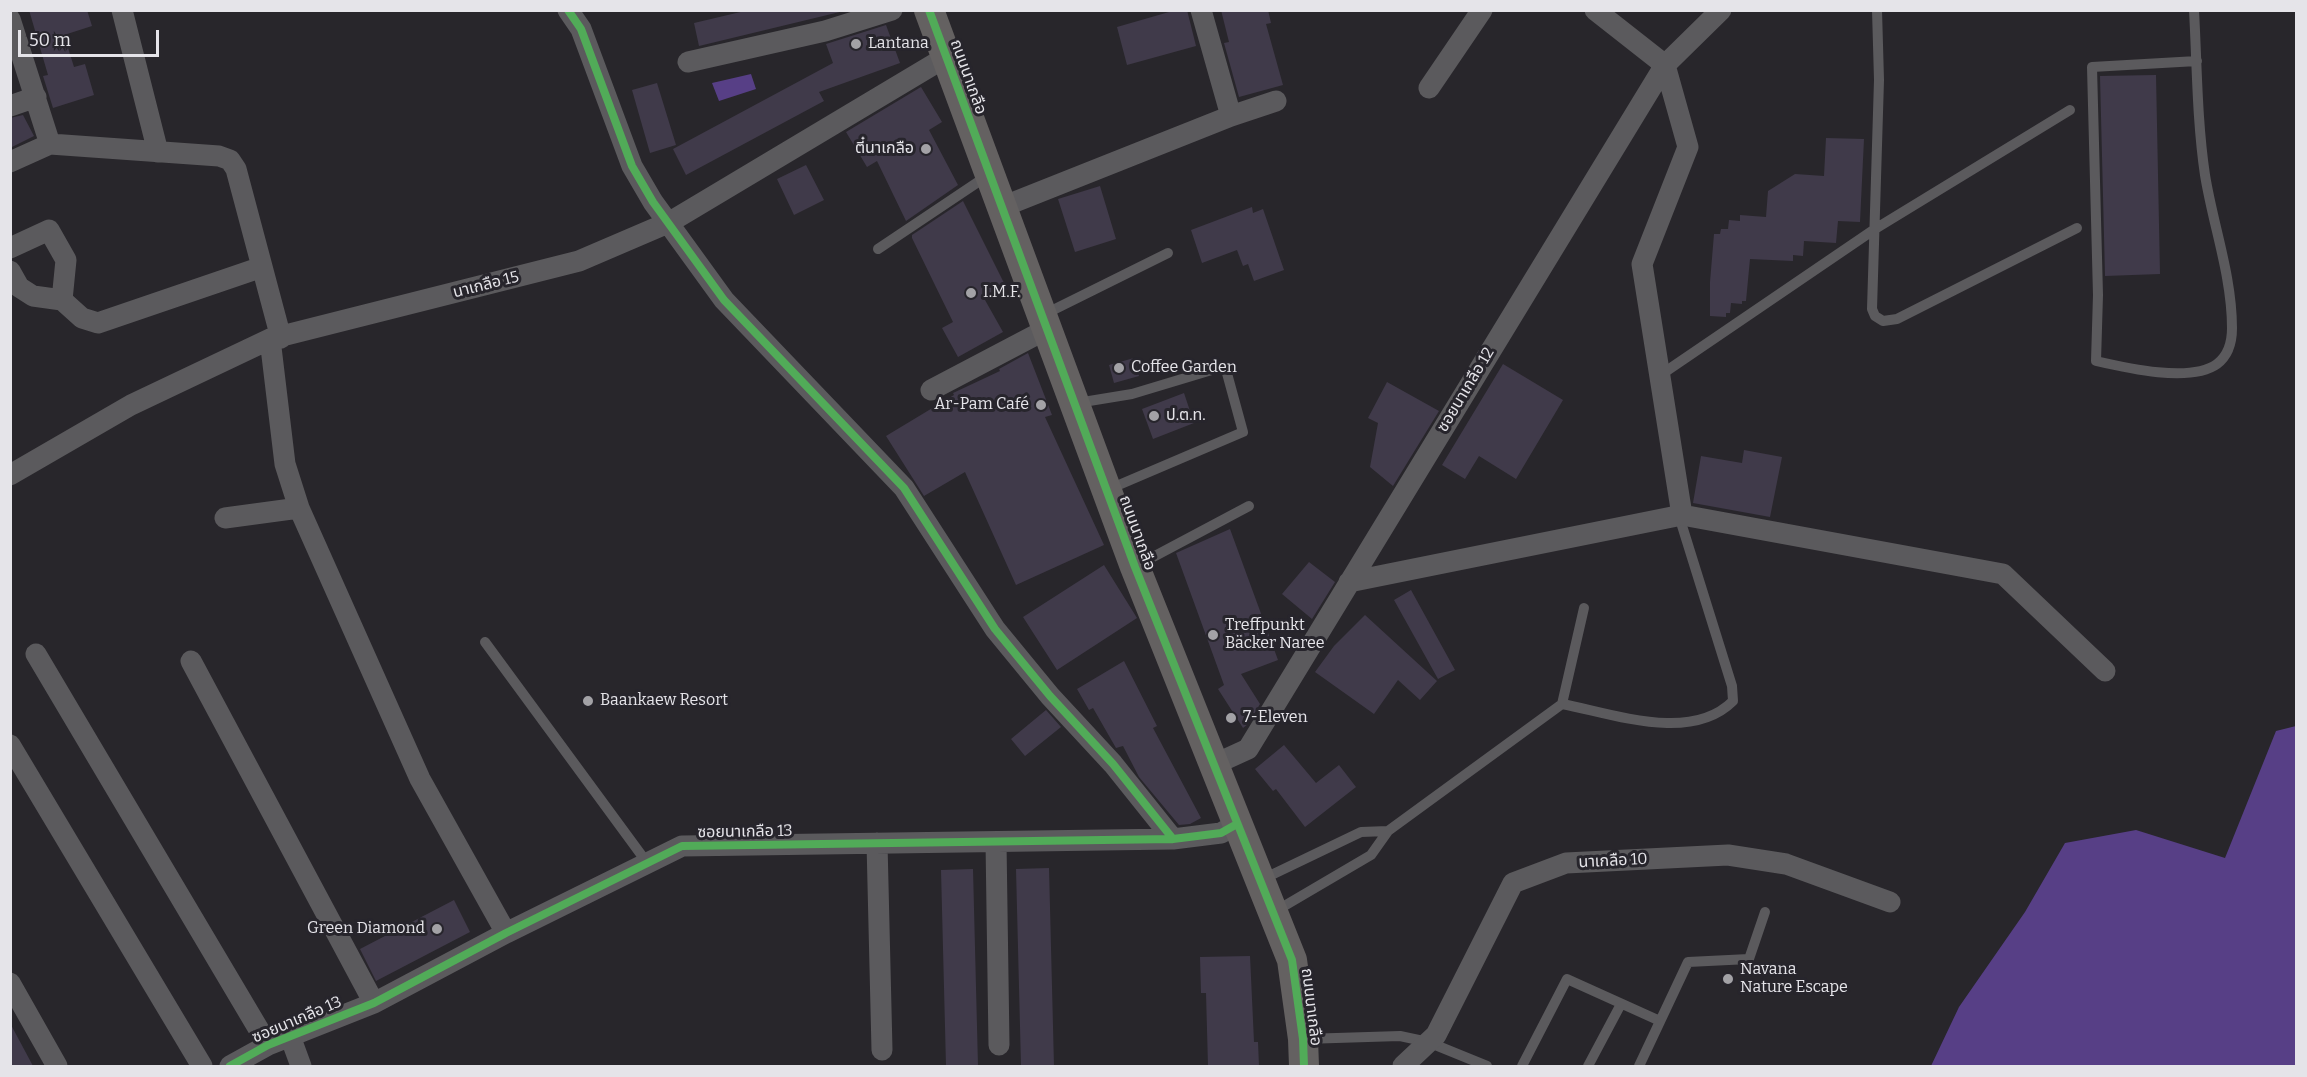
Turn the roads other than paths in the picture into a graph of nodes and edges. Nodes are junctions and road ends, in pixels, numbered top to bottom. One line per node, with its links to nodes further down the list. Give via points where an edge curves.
1 (122, 10): 23 (street)
2 (568, 10): 27 (street, via 580,30 632,166)
3 (892, 10): 14 (street, via 825,31)
4 (929, 10): 12 (street, ถนนนาเกลือ)
5 (1201, 10): 21 (street)
6 (1482, 10): 16 (street)
7 (1595, 10): 15 (street)
8 (1720, 10): 15 (street, ซอยนาเกลือ 12)
9 (1877, 10): 29 (lane)
10 (2194, 10): 13 (lane)
11 (10, 19): 17 (street)
12 (946, 57): 25 (street, ถนนนาเกลือ); 27 (street, นาเกลือ 15)
13 (2197, 61): 13 (lane, via 2205,174 2230,300 2231,345 2216,365 2197,371 2144,373 2096,361 2092,67)
14 (688, 62)
15 (1665, 65): 38 (street, via 1688,147 1642,264); 48 (street, ซอยนาเกลือ 12)
16 (1430, 88)
17 (36, 97): 19 (street); 22 (street)
18 (1276, 101): 21 (street)
19 (10, 106)
20 (2070, 110): 29 (lane)
21 (1231, 116): 26 (street)
22 (50, 144): 23 (street); 24 (street)
23 (158, 152): 33 (street, via 230,160)
24 (10, 162)
25 (990, 174): 26 (street, ถนนนาเกลือ); 31 (lane)
26 (1002, 207): 36 (street, ถนนนาเกลือ)
27 (670, 222): 37 (street, นาเกลือ 15, via 579,261); 59 (street, via 738,317 904,488 995,629)
28 (2077, 228): 29 (lane, via 1890,322 1879,319 1872,309)
29 (1875, 229): 38 (lane)
30 (10, 248): 35 (street, via 49,230 66,260)
31 (878, 249)
32 (1168, 253): 36 (lane)
33 (262, 267): 35 (street, via 98,322 82,318); 37 (street)
34 (10, 271): 35 (street, via 19,287 33,296)
35 (62, 300)
36 (1045, 322): 39 (street); 40 (street, ถนนนาเกลือ)
37 (276, 338): 41 (street, นาเกลือ 15, via 131,405); 44 (street, via 285,464)
38 (1662, 374): 45 (street)
39 (931, 390)
40 (1074, 404): 42 (street, ถนนนาเกลือ); 42 (lane, via 1132,394 1225,366 1243,432)
41 (10, 475)
42 (1107, 490): 47 (street, ถนนนาเกลือ)
43 (1250, 506): 47 (lane)
44 (299, 508): 46 (street); 67 (street, via 420,778)
45 (1681, 516): 48 (street); 53 (street, via 2003,574); 54 (lane, via 1732,686 1733,701 1722,712 1682,725)
46 (225, 518)
47 (1135, 567): 56 (street, ถนนนาเกลือ)
48 (1349, 582): 56 (street, ซอยนาเกลือ 12, via 1248,749)
49 (1584, 608): 54 (lane)
50 (485, 642): 62 (lane)
51 (36, 654): 74 (street)
52 (191, 661): 69 (street)
53 (2105, 671)
54 (1562, 704): 58 (lane)
55 (10, 745): 79 (street)
56 (1213, 765): 57 (street, ถนนนาเกลือ)
57 (1237, 824): 59 (street, ซอยนาเกลือ 13, via 1221,833); 63 (street, ถนนนาเกลือ)
58 (1388, 831): 63 (lane, via 1361,832); 66 (lane, via 1371,855)
59 (1173, 839): 60 (street, ซอยนาเกลือ 13)
60 (996, 842): 61 (street, ซอยนาเกลือ 13); 75 (street)
61 (877, 843): 62 (street, ซอยนาเกลือ 13, via 682,846); 76 (street)
62 (648, 864): 67 (street, ซอยนาเกลือ 13)
63 (1260, 881): 66 (street, ถนนนาเกลือ)
64 (1890, 902): 73 (street, นาเกลือ 10, via 1786,864 1728,855 1566,863 1513,883 1436,1035)
65 (1765, 912): 71 (lane, via 1749,959 1688,963)
66 (1273, 913): 77 (street, ถนนนาเกลือ, via 1292,960)
67 (506, 933): 69 (street, ซอยนาเกลือ 13)
68 (10, 983): 78 (street)
69 (374, 1003): 72 (street, ซอยนาเกลือ 13)
70 (1621, 1004): 71 (lane); 84 (lane, via 1567,979); 85 (lane)
71 (1660, 1022): 86 (lane)
72 (290, 1036): 74 (street, ซอยนาเกลือ 13); 81 (street)
73 (1428, 1042): 77 (lane, via 1385,1035); 82 (street, นาเกลือ 10); 83 (lane)
74 (268, 1045): 80 (street, ซอยนาเกลือ 13)
75 (999, 1045)
76 (882, 1050)
77 (1304, 1053)
78 (57, 1066)
79 (202, 1066)
80 (230, 1066)
81 (301, 1066)
82 (1403, 1066)
83 (1487, 1066)
84 (1522, 1066)
85 (1588, 1066)
86 (1639, 1066)

